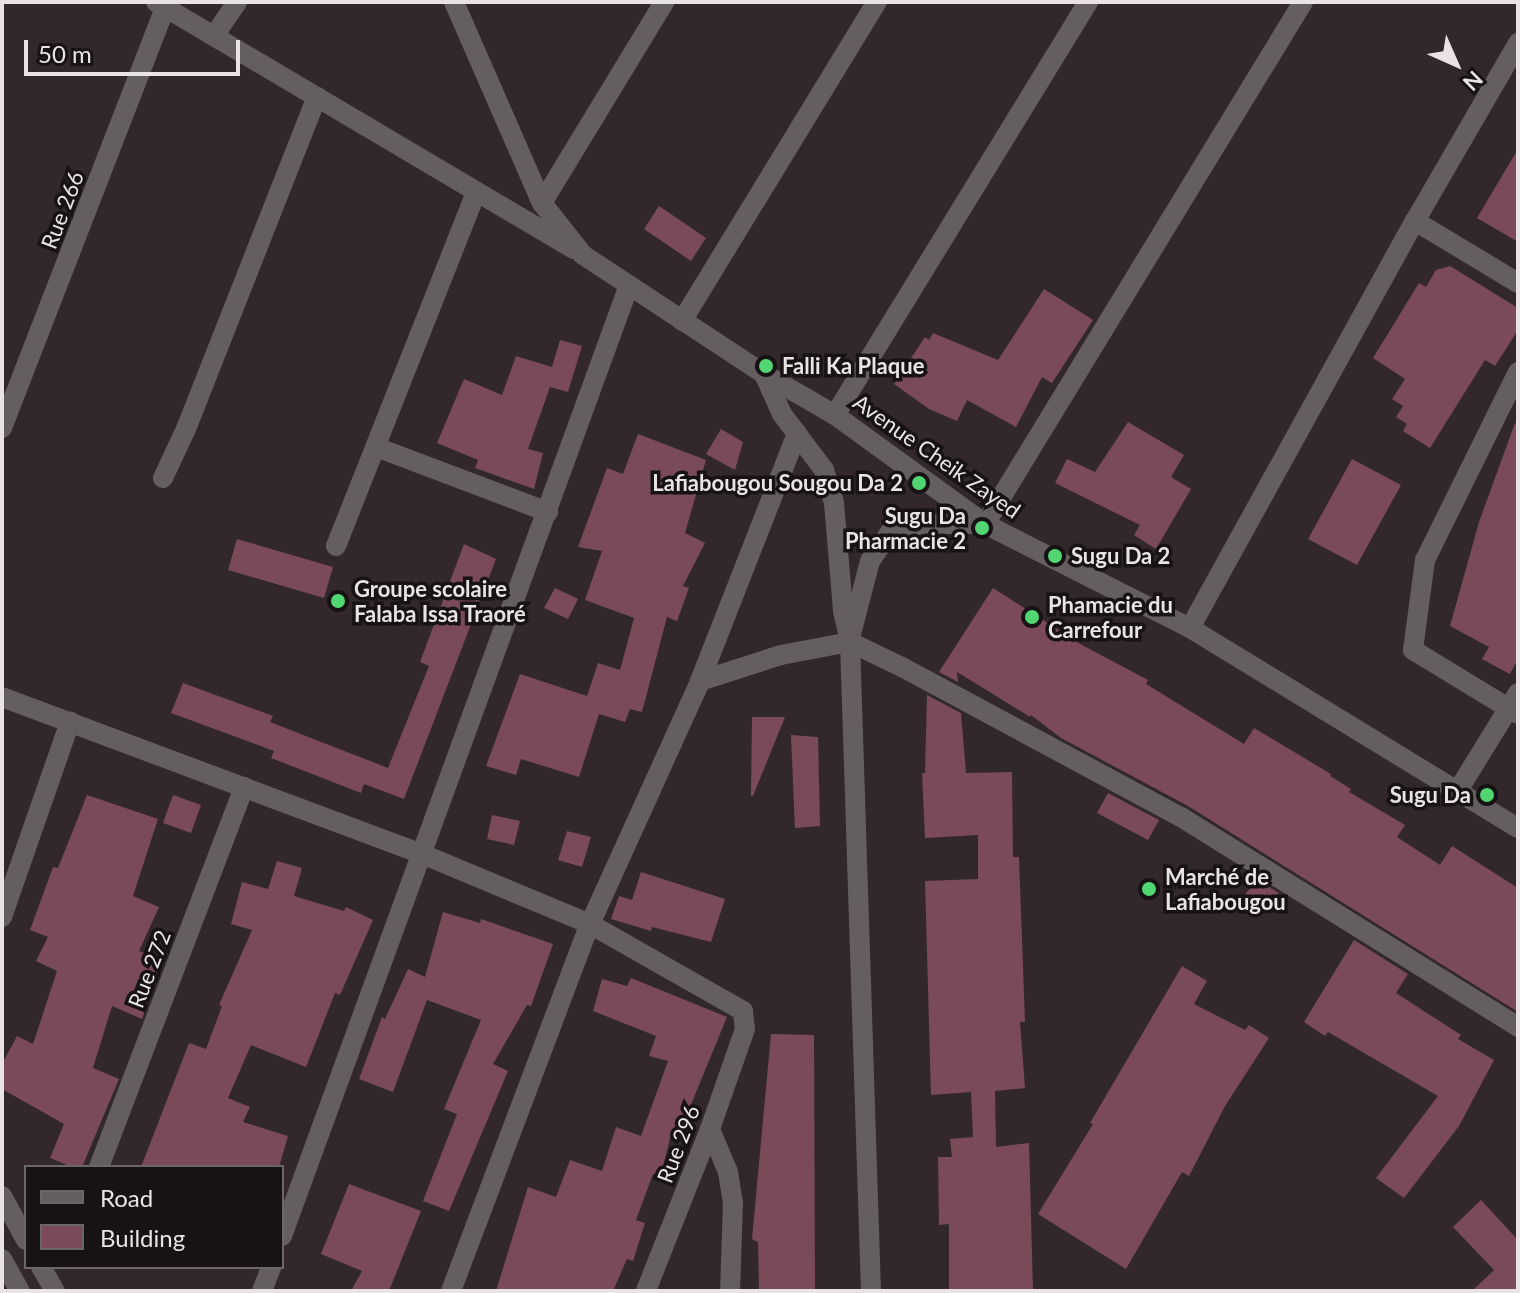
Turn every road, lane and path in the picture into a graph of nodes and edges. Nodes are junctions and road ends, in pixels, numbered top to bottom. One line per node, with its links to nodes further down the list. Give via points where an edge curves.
1 (237, 2): 8 (street)
2 (664, 2): 12 (street)
3 (877, 2): 17 (street)
4 (1088, 2): 20 (street)
5 (1303, 2): 26 (street)
6 (456, 3): 12 (street, Avenue Cheik Zayed)
7 (161, 5): 8 (street); 21 (street, Rue 266)
8 (214, 36): 10 (street)
9 (1518, 43): 13 (street)
10 (317, 97): 11 (street); 24 (street)
11 (476, 192): 14 (street); 23 (street)
12 (542, 203): 14 (street, Avenue Cheik Zayed)
13 (1415, 221): 15 (street); 28 (street)
14 (583, 255): 16 (street, Avenue Cheik Zayed)
15 (1518, 283)
16 (629, 285): 17 (street, Avenue Cheik Zayed); 25 (street)
17 (682, 321): 19 (street, Avenue Cheik Zayed)
18 (1518, 372): 32 (street, via 1425,560 1413,650)
19 (764, 374): 20 (street, Avenue Cheik Zayed); 22 (street)
20 (835, 415): 26 (street, Avenue Cheik Zayed)
21 (2, 428)
22 (797, 433): 29 (street, via 824,470 834,503); 30 (street)
23 (376, 447): 25 (street); 27 (street)
24 (163, 478)
25 (548, 512): 37 (street)
26 (985, 524): 28 (street, Avenue Cheik Zayed); 29 (street, via 923,524 890,532 870,561)
27 (336, 546)
28 (1190, 628): 35 (street, Avenue Cheik Zayed)
29 (850, 642): 30 (street, via 781,655); 40 (street, via 1181,817); 56 (street)
30 (700, 681): 39 (street)
31 (2, 697): 33 (street)
32 (1515, 705): 35 (street)
33 (70, 722): 34 (street); 38 (street)
34 (244, 787): 37 (street); 42 (street, Rue 272)
35 (1457, 792): 36 (street, Avenue Cheik Zayed)
36 (1518, 828)
37 (422, 854): 39 (street); 44 (street)
38 (2, 917)
39 (590, 924): 41 (street, Rue 296, via 743,1011 745,1029); 53 (street)
40 (1518, 1027)
41 (710, 1129): 54 (street, Rue 296); 55 (street, via 728,1172 733,1202)
42 (100, 1165)
43 (2, 1196): 45 (street)
44 (284, 1231)
45 (24, 1236)
46 (2, 1259): 51 (street)
47 (42, 1269): 50 (street)
48 (60, 1269): 50 (street)
49 (270, 1269): 52 (street)
50 (54, 1290)
51 (20, 1291)
52 (262, 1291)
53 (451, 1291)
54 (646, 1291)
55 (730, 1291)
56 (871, 1291)

